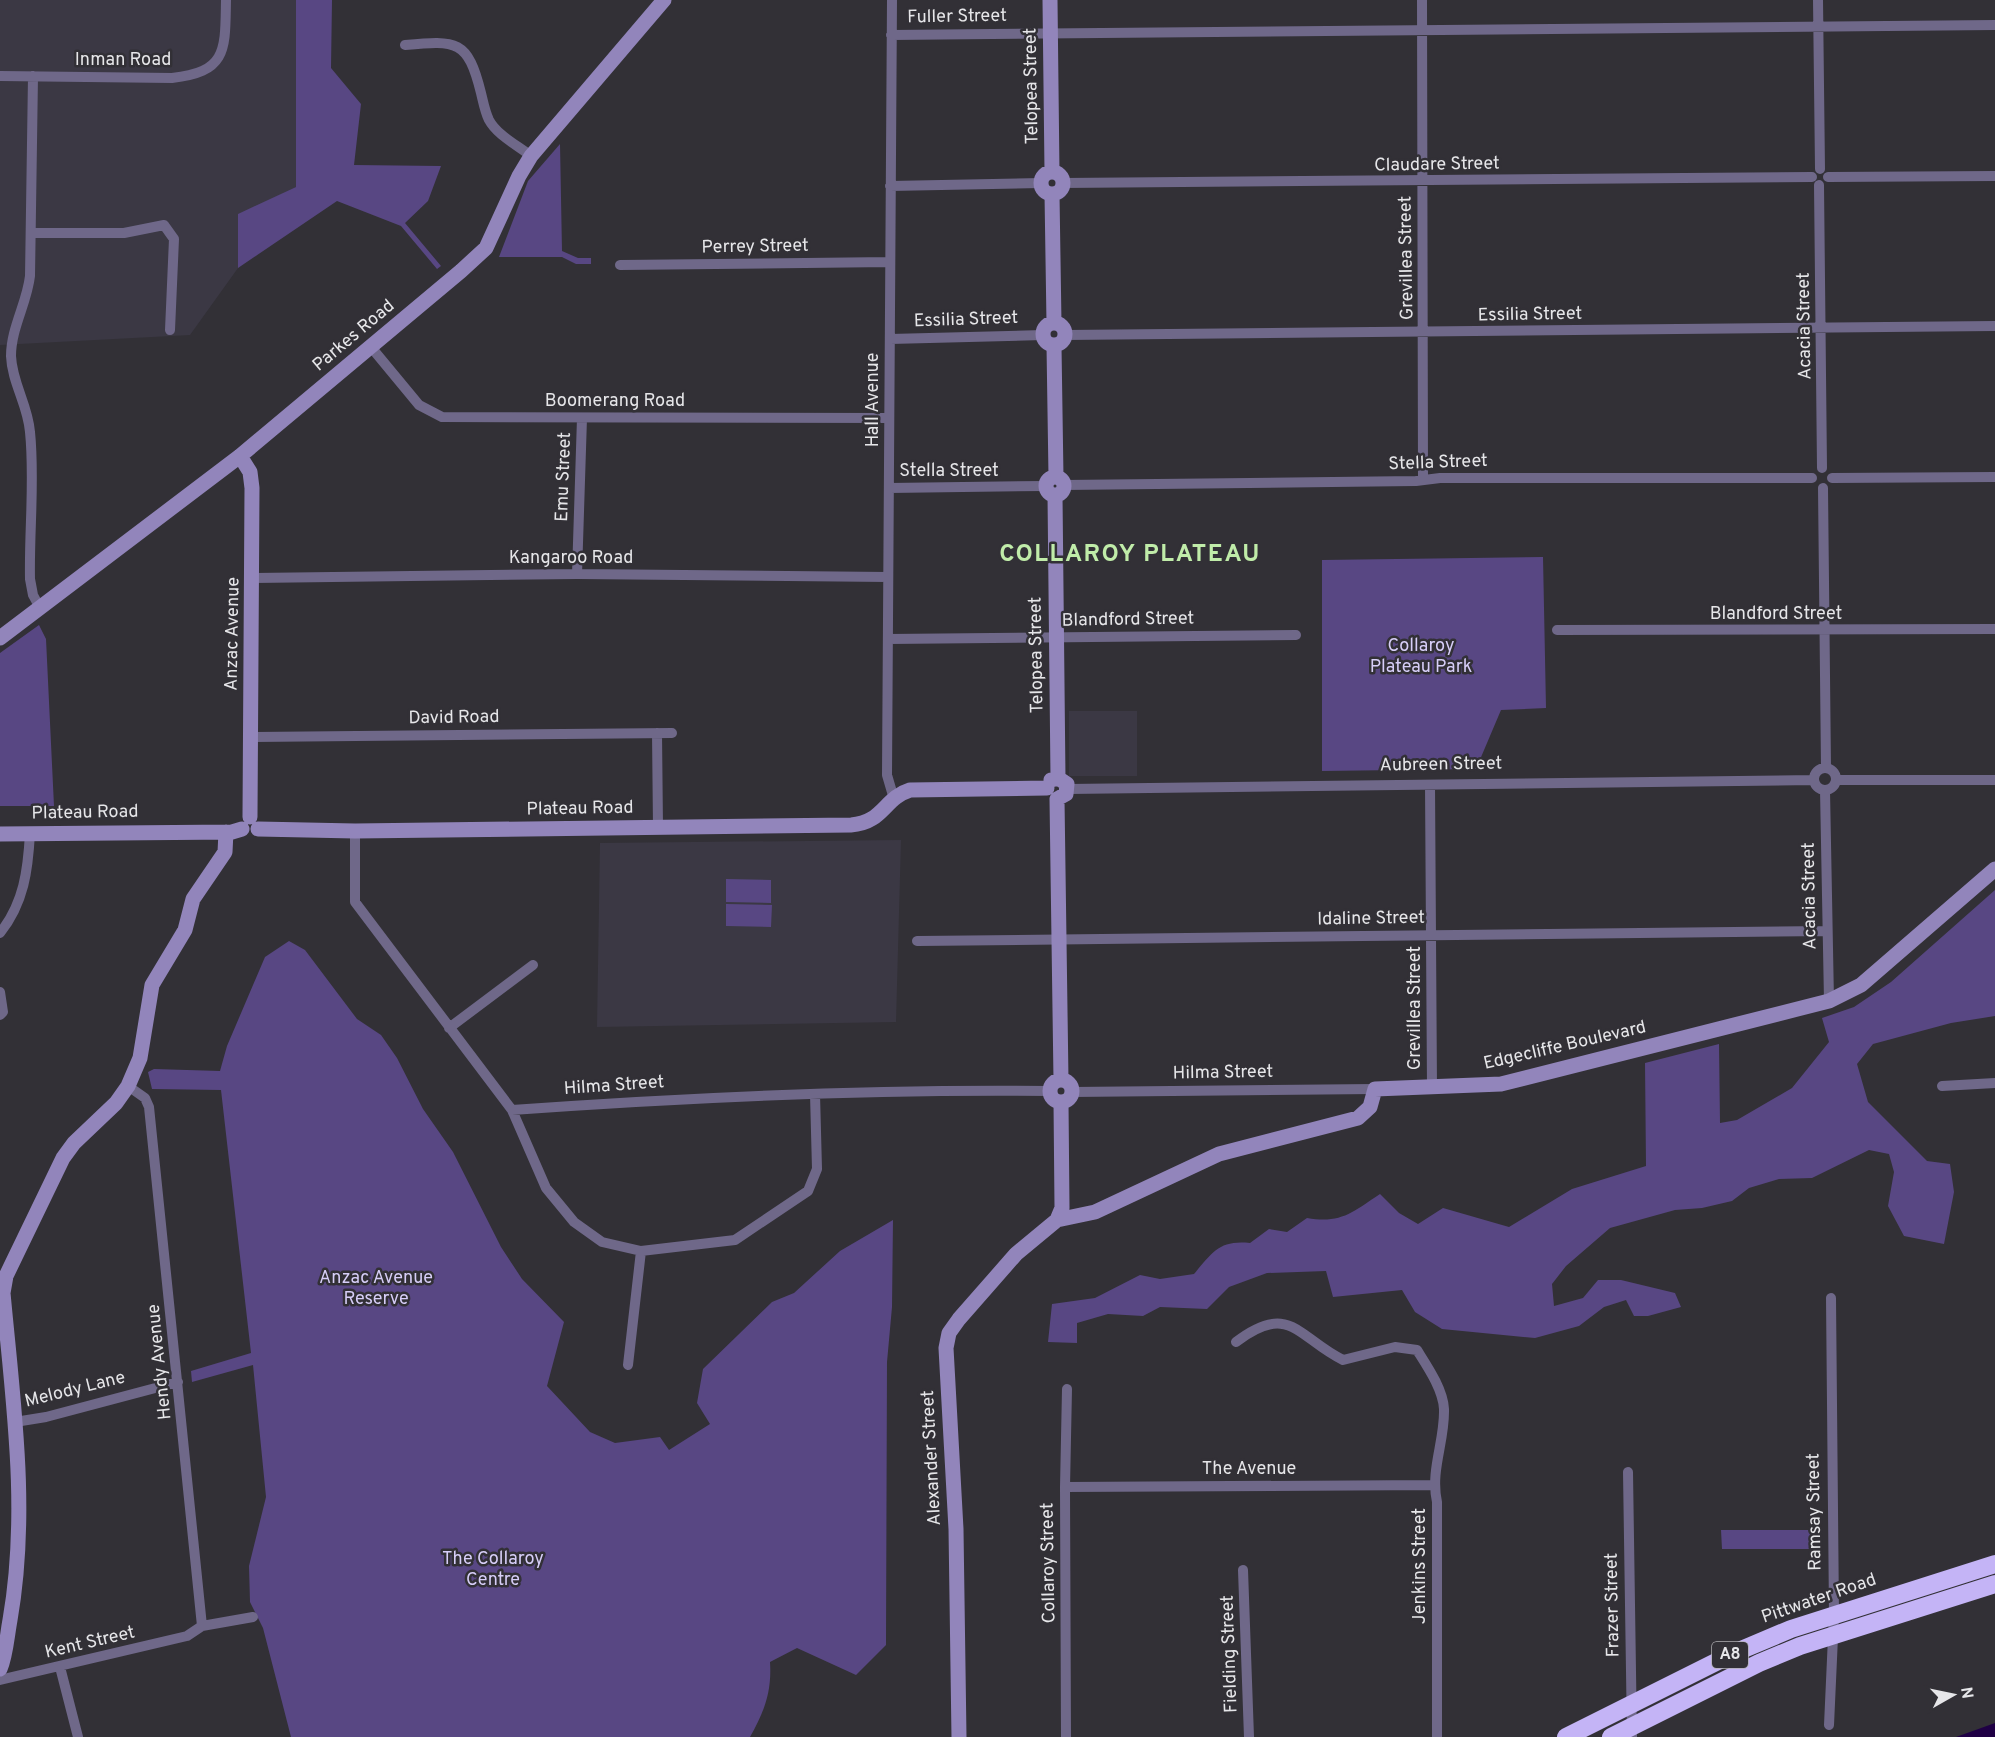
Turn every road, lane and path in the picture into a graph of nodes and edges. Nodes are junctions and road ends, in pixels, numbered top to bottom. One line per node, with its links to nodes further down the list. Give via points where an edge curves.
1 (226, 0): 14 (street, Inman Road, via 225,38 220,54 213,64 195,75)
2 (664, 0): 15 (street, Parkes Road)
3 (892, 0): 11 (street, Hall Avenue)
4 (1050, 0): 10 (street, Telopea Street)
5 (1422, 0): 9 (street, Grevillea Street)
6 (1818, 0): 8 (street, Acacia Street)
7 (1995, 25): 8 (street, Fuller Street)
8 (1818, 26): 9 (street, Fuller Street); 17 (street, Acacia Street)
9 (1422, 28): 10 (street, Fuller Street); 18 (street, Grevillea Street)
10 (1050, 32): 11 (street, Fuller Street); 19 (street, Telopea Street)
11 (891, 35): 20 (street, Hall Avenue)
12 (405, 45): 15 (street, via 436,42 464,51 474,63 487,117 494,128)
13 (0, 76): 14 (street, Inman Road)
14 (33, 76): 21 (street)
15 (531, 156): 32 (street, Parkes Road, via 486,248)
16 (1995, 176): 17 (street, Claudare Street)
17 (1820, 177): 18 (street, Claudare Street); 25 (street, Acacia Street)
18 (1423, 182): 19 (street, Claudare Street); 28 (street, Grevillea Street)
19 (1052, 183): 20 (street, Claudare Street); 26 (street, Telopea Street)
20 (891, 186): 22 (street, Hall Avenue)
21 (32, 232): 27 (street, via 124,233 164,225 174,239); 47 (street, via 28,296 11,355 31,435 30,579)
22 (890, 262): 23 (street, Perrey Street); 30 (street, Hall Avenue)
23 (620, 265)
24 (1995, 326): 25 (street, Essilia Street)
25 (1822, 328): 28 (street, Essilia Street); 36 (street, Acacia Street)
26 (1059, 329): 28 (street, Essilia Street); 29 (street, via 1047,325); 31 (street, via 1060,344)
27 (170, 330)
28 (1425, 332): 40 (street, Grevillea Street)
29 (1042, 334): 30 (street, Essilia Street); 31 (street)
30 (890, 339): 34 (street, Hall Avenue)
31 (1054, 346): 41 (street, Telopea Street)
32 (371, 347): 33 (street, Boomerang Road, via 419,405 442,417); 35 (street, Parkes Road)
33 (582, 418): 34 (street, Boomerang Road); 44 (street, Emu Street)
34 (889, 418): 42 (street, Hall Avenue)
35 (240, 456): 46 (street, Anzac Avenue, via 252,477); 47 (street, Parkes Road)
36 (1822, 468): 37 (street, via 1828,469); 39 (street)
37 (1832, 477): 38 (street); 43 (street, via 1831,483)
38 (1995, 477)
39 (1812, 478): 40 (street, Stella Street); 43 (street, via 1814,484)
40 (1423, 479): 41 (street, Stella Street)
41 (1055, 486): 42 (street, Stella Street); 52 (street, Telopea Street)
42 (889, 488): 45 (street, Hall Avenue)
43 (1823, 488): 50 (street)
44 (577, 574): 45 (street, Kangaroo Road); 46 (street, Kangaroo Road)
45 (888, 577): 54 (street, Hall Avenue)
46 (253, 578): 57 (street, Anzac Avenue)
47 (40, 608): 53 (street, Parkes Road)
48 (1995, 629): 50 (street, Blandford Street)
49 (1557, 630): 50 (street, Blandford Street)
50 (1823, 630): 58 (street)
51 (1296, 635): 52 (street, Blandford Street)
52 (1056, 637): 54 (street, Blandford Street); 63 (street, Telopea Street)
53 (0, 638)
54 (888, 639): 65 (street, Hall Avenue, via 887,775)
55 (657, 733): 56 (street, David Road); 57 (street, David Road); 67 (street)
56 (672, 733)
57 (251, 737): 66 (street, Anzac Avenue)
58 (1826, 768): 59 (street, via 1818,771); 60 (street)
59 (1814, 780): 62 (street, Aubreen Street); 64 (street)
60 (1836, 780): 61 (street); 64 (street, via 1833,787)
61 (1995, 780)
62 (1430, 785): 63 (street, Aubreen Street); 75 (street, Grevillea Street)
63 (1057, 788): 65 (street, Aubreen Street, via 910,790); 76 (street, Telopea Street)
64 (1825, 790): 73 (street, Acacia Street)
65 (894, 799): 67 (street, Plateau Road, via 873,820 859,824)
66 (250, 825): 68 (street, Plateau Road); 69 (street, Plateau Road)
67 (658, 827): 68 (street, Plateau Road)
68 (355, 831): 82 (street, via 355,902)
69 (226, 832): 70 (street, Plateau Road); 84 (street, via 225,852 193,899 185,930 152,985 140,1058)
70 (30, 833): 71 (street, Plateau Road); 74 (street, via 22,894)
71 (0, 834)
72 (1995, 869): 80 (street, Edgecliffe Boulevard, via 1861,985)
73 (1826, 931): 75 (street, Idaline Street); 80 (street, Acacia Street)
74 (0, 933)
75 (1431, 935): 76 (street, Idaline Street); 86 (street, Grevillea Street)
76 (1059, 940): 77 (street, Idaline Street); 88 (street, Telopea Street)
77 (917, 941)
78 (533, 965): 82 (street)
79 (0, 992): 81 (street)
80 (1829, 1001): 86 (street, Edgecliffe Boulevard, via 1502,1084)
81 (0, 1015)
82 (449, 1028): 90 (street)
83 (1995, 1083): 85 (street)
84 (128, 1086): 96 (street, Hendy Avenue, via 145,1098 149,1107); 98 (street, via 63,1158 6,1275 3,1293)
85 (1942, 1086)
86 (1432, 1088): 87 (street, Edgecliffe Boulevard)
87 (1375, 1089): 88 (street, Hilma Street); 91 (street, via 1370,1107 1358,1118 1219,1154 1095,1212)
88 (1061, 1091): 89 (street, Hilma Street, via 888,1090); 91 (street, Telopea Street, via 1062,1208)
89 (814, 1094): 90 (street, Hilma Street); 92 (street, via 817,1169 808,1191 735,1240)
90 (512, 1110): 92 (street, via 546,1188 574,1222 602,1242)
91 (1057, 1220): 116 (street, Alexander Street, via 1016,1254 949,1333 946,1348 956,1529)
92 (641, 1251): 95 (street)
93 (1831, 1298): 105 (street, Ramsay Street)
94 (1236, 1342): 100 (street, Jenkins Street, via 1257,1326 1277,1323 1299,1329 1329,1354 1343,1360 1395,1347 1417,1350 1431,1373 1444,1409)
95 (628, 1365)
96 (178, 1382): 98 (street, Melody Lane); 107 (street, Hendy Avenue)
97 (1067, 1389): 101 (street, Collaroy Street)
98 (15, 1422): 110 (street, via 21,1522 14,1599)
99 (1628, 1472): 112 (street, Frazer Street)
100 (1433, 1485): 101 (street, The Avenue); 119 (street, Jenkins Street, via 1437,1502)
101 (1065, 1487): 117 (street, Collaroy Street)
102 (1995, 1564): 105 (highway, Pittwater Road / A8)
103 (1243, 1570): 118 (street, Fielding Street)
104 (1995, 1584): 108 (highway, A8)
105 (1834, 1615): 108 (street, Ramsay Street); 112 (highway, Pittwater Road / A8, via 1734,1653)
106 (253, 1617): 107 (street)
107 (202, 1626): 109 (street, Kent Street, via 188,1636)
108 (1833, 1635): 113 (street, Ramsay Street); 114 (highway, A8, via 1759,1663)
109 (60, 1667): 111 (street, Kent Street); 115 (street)
110 (0, 1669)
111 (0, 1680)
112 (1631, 1705): 114 (street, Frazer Street); 120 (highway, Pittwater Road / A8)
113 (1829, 1725)
114 (1632, 1732): 121 (highway, A8)
115 (78, 1737)
116 (959, 1737)
117 (1066, 1737)
118 (1249, 1737)
119 (1437, 1737)
120 (1566, 1737)
121 (1611, 1737)

